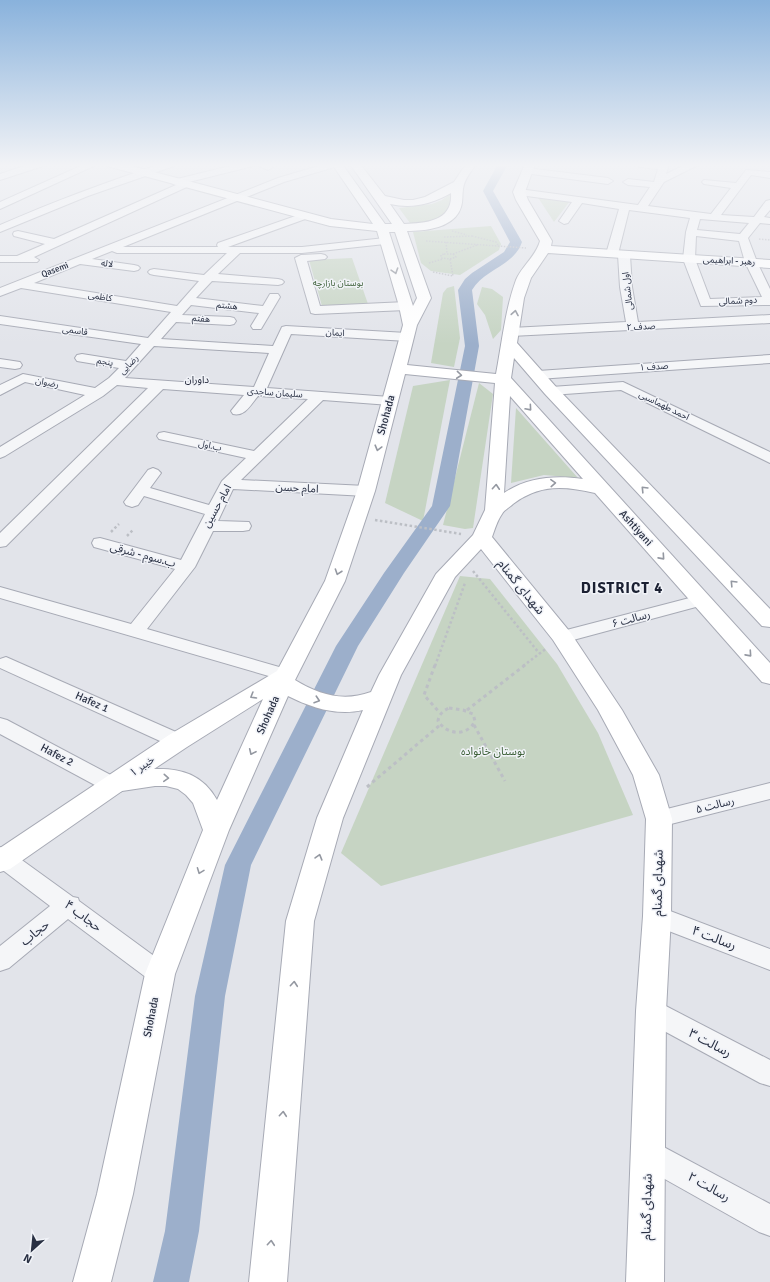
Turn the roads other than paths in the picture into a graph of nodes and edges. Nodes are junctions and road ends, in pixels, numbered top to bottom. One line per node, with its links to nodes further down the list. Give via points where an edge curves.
1 (11, 224): 14 (street)
2 (96, 224): 20 (street)
3 (172, 224): 22 (street, Qasemi)
4 (282, 224): 23 (street)
5 (339, 224): 13 (main road)
6 (379, 224): 13 (main road, Shohada)
7 (396, 224): 17 (main road)
8 (434, 224): 17 (main road)
9 (536, 224): 21 (main road, via 546,241)
10 (622, 224): 26 (street, اول شمالی)
11 (694, 224): 15 (street)
12 (755, 224): 18 (street)
13 (382, 228): 17 (main road); 19 (main road, Shohada)
14 (0, 229)
15 (691, 232): 18 (street); 28 (street)
16 (18, 234): 20 (street)
17 (402, 234): 19 (main road); 50 (main road, via 424,298)
18 (743, 238): 31 (street)
19 (385, 241): 24 (street, via 302,250); 41 (main road, Shohada, one-way to 41)
20 (56, 243): 29 (street)
21 (544, 249): 26 (main road, رهبر - ابراهیمی); 53 (main road, one-way to 21, via 517,298 524,278)
22 (106, 250): 23 (street); 30 (street, Qasemi)
23 (210, 250): 24 (street)
24 (237, 250): 35 (street, رضایی)
25 (367, 254): 41 (street, via 301,258 315,310)
26 (618, 254): 28 (main road, رهبر - ابراهیمی); 49 (street, اول شمالی)
27 (0, 259): 29 (street, لاله)
28 (689, 259): 31 (main road, رهبر - ابراهیمی); 40 (street, دوم شمالی, via 705,303)
29 (20, 260): 30 (street, لاله)
30 (78, 261): 34 (street, لاله, via 132,268); 37 (street, Qasemi)
31 (751, 262): 32 (main road, رهبر - ابراهیمی); 40 (street)
32 (770, 264)
33 (154, 272): 35 (street)
34 (116, 277)
35 (208, 278): 36 (street); 42 (street, رضایی)
36 (278, 282)
37 (21, 284): 38 (street, Qasemi); 42 (street, کاظمی)
38 (1, 291)
39 (274, 297): 43 (street)
40 (770, 301)
41 (406, 306): 50 (main road, Shohada)
42 (179, 310): 43 (street, هشتم); 46 (street, هفتم); 54 (street, رضایی)
43 (267, 310): 47 (street)
44 (0, 320): 51 (street, قاسمی)
45 (770, 320): 49 (street, صدف ۲)
46 (230, 321)
47 (257, 326)
48 (124, 327): 52 (street)
49 (633, 327): 53 (street, صدف ۲)
50 (408, 331): 56 (street, ایمان, via 286,330); 62 (main road, Shohada)
51 (93, 334): 52 (street, قاسمی); 55 (street)
52 (113, 337): 54 (street, قاسمی)
53 (510, 338): 63 (main road); 64 (main road)
54 (151, 342): 56 (street); 61 (street, رضایی)
55 (78, 344)
56 (277, 350): 68 (street, ایمان)
57 (82, 358): 61 (street, پنجم)
58 (770, 359): 63 (street, صدف ۱)
59 (0, 363): 60 (street)
60 (15, 365)
61 (128, 365): 65 (street, رضایی)
62 (398, 370): 64 (main road, one-way to 64); 72 (main road, Shohada)
63 (538, 375): 69 (main road)
64 (494, 378): 75 (main road, Ashtiyani, one-way to 75); 84 (main road, one-way to 64)
65 (114, 381): 66 (street, سلیمان ساجدی); 70 (street, رضایی)
66 (160, 384): 68 (street, سلیمان ساجدی); 89 (street)
67 (0, 391): 70 (street, رضوان, via 23,378)
68 (257, 391): 71 (street, سلیمان ساجدی); 73 (street, ایمان)
69 (551, 391): 74 (main road); 79 (street, احمد طهماسبی, via 623,386)
70 (98, 393): 77 (street, رضایی)
71 (319, 396): 72 (street, سلیمان ساجدی); 78 (street, امام حسین)
72 (390, 401): 83 (main road, Shohada, one-way to 83)
73 (238, 411)
74 (579, 421): 75 (main road); 94 (main road, one-way to 74)
75 (543, 424): 82 (main road, Ashtiyani)
76 (164, 436): 78 (street, ب.اول)
77 (0, 454)
78 (257, 456): 81 (street, امام حسین)
79 (770, 458)
80 (153, 473): 85 (street, via 136,496)
81 (228, 484): 83 (street, امام حسن); 85 (street, امام حسین)
82 (601, 489): 84 (main road, one-way to 82, via 525,488 537,485 567,482); 93 (main road, Ashtiyani, one-way to 93)
83 (366, 491): 100 (main road, Shohada, one-way to 100, via 335,581)
84 (494, 510): 88 (main road)
85 (214, 511): 86 (street, امام حسین)
86 (206, 526): 87 (street); 91 (street, امام حسین)
87 (243, 526)
88 (482, 537): 97 (main road, شهدای گمنام); 101 (main road, via 446,574 390,675)
89 (0, 542)
90 (100, 543): 91 (street, ب.سوم - شرقی)
91 (186, 567): 96 (street, امام حسین)
92 (0, 592): 96 (street)
93 (701, 600): 97 (street, رسالت ۶); 99 (main road, Ashtiyani, one-way to 99)
94 (765, 604): 95 (main road)
95 (770, 621)
96 (135, 632): 100 (street)
97 (562, 637): 106 (main road, شهدای گمنام, via 610,710 646,775)
98 (6, 663): 103 (street, Hafez 1)
99 (770, 677)
100 (285, 679): 101 (main road, one-way to 101, via 297,692 333,704 366,704); 103 (main road, خیبر ۱, one-way to 103); 107 (main road, Shohada, one-way to 107)
101 (381, 697): 119 (main road, one-way to 101, via 300,921 330,818)
102 (0, 725): 104 (street, Hafez 2)
103 (178, 741): 104 (main road, خیبر ۱)
104 (114, 786): 107 (main road, one-way to 107, via 149,778 167,777 183,780 196,789 203,798); 108 (main road, خیبر ۱)
105 (770, 791): 106 (street, رسالت ۵)
106 (659, 819): 110 (main road, شهدای گمنام)
107 (216, 830): 113 (main road, Shohada, one-way to 113)
108 (2, 859): 109 (street, حجاب ۴)
109 (69, 905): 112 (street, حجاب); 113 (street, حجاب ۴)
110 (657, 916): 111 (street, رسالت ۴); 114 (main road, شهدای گمنام)
111 (770, 960)
112 (0, 961)
113 (160, 974): 118 (main road, Shohada, via 116,1194)
114 (651, 1012): 115 (street, رسالت ۳); 116 (main road, شهدای گمنام)
115 (770, 1074)
116 (648, 1154): 117 (street, رسالت ۲); 120 (main road, شهدای گمنام)
117 (770, 1221)
118 (92, 1282)
119 (268, 1282)
120 (645, 1282)

